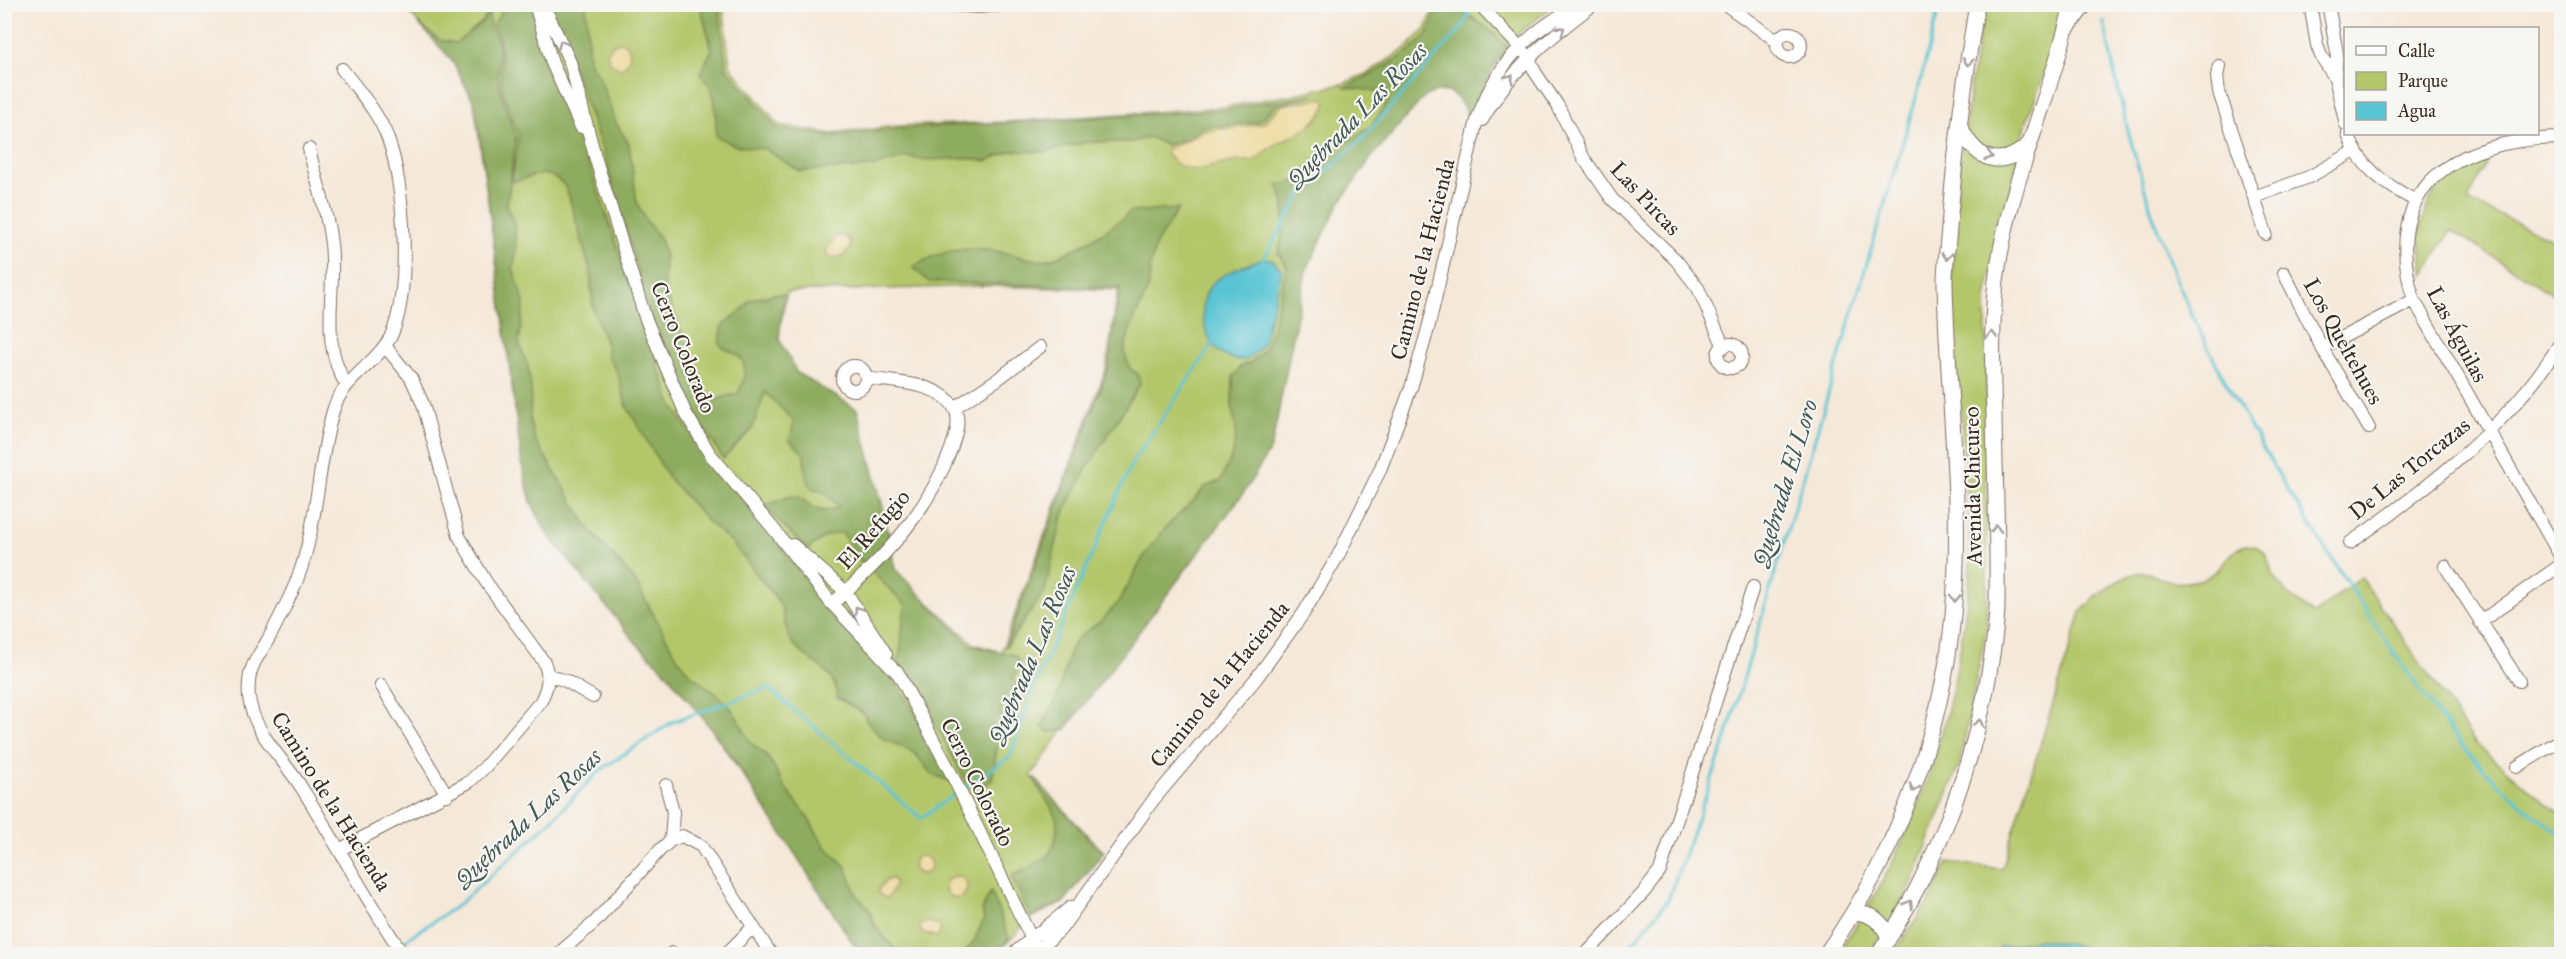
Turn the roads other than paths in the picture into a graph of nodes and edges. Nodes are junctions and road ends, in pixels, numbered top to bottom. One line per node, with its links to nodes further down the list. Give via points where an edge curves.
1 (535, 4): 22 (street, Cerro Colorado)
2 (543, 4): 20 (street, Cerro Colorado, one-way to 2)
3 (938, 4): 4 (street)
4 (1017, 4)
5 (1479, 4): 16 (street, Las Pircas)
6 (1583, 4): 16 (street, Camino de la Hacienda, via 1545,25)
7 (1594, 4): 17 (street, Camino de la Hacienda, one-way to 7)
8 (1725, 4): 15 (street)
9 (1977, 4): 24 (main road, Avenida Chicureo, one-way to 24)
10 (2072, 4): 14 (main road, Avenida Chicureo)
11 (2087, 4): 14 (street)
12 (2310, 4): 21 (street, via 2321,56)
13 (2328, 4): 21 (street, via 2337,53)
14 (2065, 34): 29 (main road, Avenida Chicureo)
15 (1778, 42)
16 (1520, 46): 17 (street, Las Pircas); 26 (street, Camino de la Hacienda, via 1490,88)
17 (1528, 57): 26 (street, Camino de la Hacienda, one-way to 17, via 1506,83); 41 (street, Las Pircas, via 1583,157 1612,199 1676,260 1698,288)
18 (2219, 66): 33 (street, via 2219,92)
19 (342, 69): 39 (street, Camino de la Hacienda, via 388,136 394,159 401,209 402,294 395,327)
20 (573, 74): 22 (street); 32 (street, Cerro Colorado)
21 (2335, 78): 23 (street)
22 (559, 79): 32 (street, Cerro Colorado)
23 (2344, 116)
24 (1960, 126): 29 (main road, one-way to 29, via 1973,147 1988,158 2007,159); 69 (main road, Avenida Chicureo, one-way to 69, via 1945,281 1956,523 1950,644 1938,707 1910,797 1887,852)
25 (2348, 135): 31 (street)
26 (1473, 137): 68 (street, Camino de la Hacienda, via 1419,361 1392,441 1353,528 1283,644 1154,799)
27 (2526, 137): 28 (street, Las Águilas); 34 (street, Las Águilas, via 2456,161 2435,176)
28 (2562, 138)
29 (2028, 145): 71 (main road, Avenida Chicureo, one-way to 29, via 1928,867 1952,809 1973,744 1988,677 1997,609 1992,324 2005,228)
30 (309, 149): 44 (street, via 331,244 331,341 336,369)
31 (2355, 151): 33 (street, via 2308,177); 34 (street, via 2382,180)
32 (596, 160): 48 (street, Cerro Colorado, via 645,316 684,412 710,454)
33 (2254, 197): 35 (street)
34 (2416, 201): 37 (street, Las Águilas, via 2404,246 2405,269)
35 (2266, 234)
36 (2284, 273): 42 (street, Los Queltehues)
37 (2414, 300): 42 (street); 47 (street, Las Águilas)
38 (2562, 340): 47 (street, De Las Torcazas, via 2521,397)
39 (385, 346): 44 (street, Camino de la Hacienda); 57 (street, via 411,378 423,404 459,536)
40 (1040, 347): 45 (street)
41 (1724, 347)
42 (2322, 348): 46 (street, Los Queltehues)
43 (867, 378): 45 (street, via 930,389)
44 (347, 386): 67 (street, Camino de la Hacienda, via 333,409 300,572 251,669 248,695 263,734 302,787)
45 (954, 408): 54 (street, El Refugio, via 957,432 936,485 902,535)
46 (2369, 428)
47 (2487, 432): 49 (street, De Las Torcazas, via 2407,503); 50 (street, Las Águilas)
48 (772, 527): 54 (street, Cerro Colorado); 55 (street, Cerro Colorado)
49 (2350, 543)
50 (2562, 559)
51 (2562, 564): 56 (street)
52 (2445, 566): 56 (street)
53 (1753, 586): 79 (street, via 1660,871)
54 (846, 592): 55 (street, El Refugio); 58 (street, Cerro Colorado, one-way to 54)
55 (832, 604): 58 (street, Cerro Colorado)
56 (2480, 622): 59 (street)
57 (549, 675): 61 (street); 65 (street, via 541,701 525,721 469,783)
58 (901, 677): 72 (street, Cerro Colorado)
59 (2519, 681)
60 (381, 685): 65 (street)
61 (592, 697)
62 (2562, 739): 63 (street)
63 (2517, 767)
64 (666, 785): 66 (street, via 673,812)
65 (447, 795): 67 (street)
66 (671, 840): 70 (street, via 682,836 701,846); 74 (street, via 595,922)
67 (339, 850): 73 (street, Camino de la Hacienda)
68 (1080, 901): 72 (street, Camino de la Hacienda); 78 (street, Camino de la Hacienda)
69 (1854, 912): 71 (main road, via 1876,918); 80 (main road, Avenida Chicureo)
70 (753, 927): 75 (street); 76 (street)
71 (1889, 938): 81 (main road, Avenida Chicureo)
72 (1030, 940): 77 (street, Camino de la Hacienda); 78 (street, Cerro Colorado)
73 (403, 954)
74 (558, 954)
75 (726, 954)
76 (771, 954)
77 (1013, 954)
78 (1035, 954)
79 (1586, 954)
80 (1826, 954)
81 (1879, 954)

